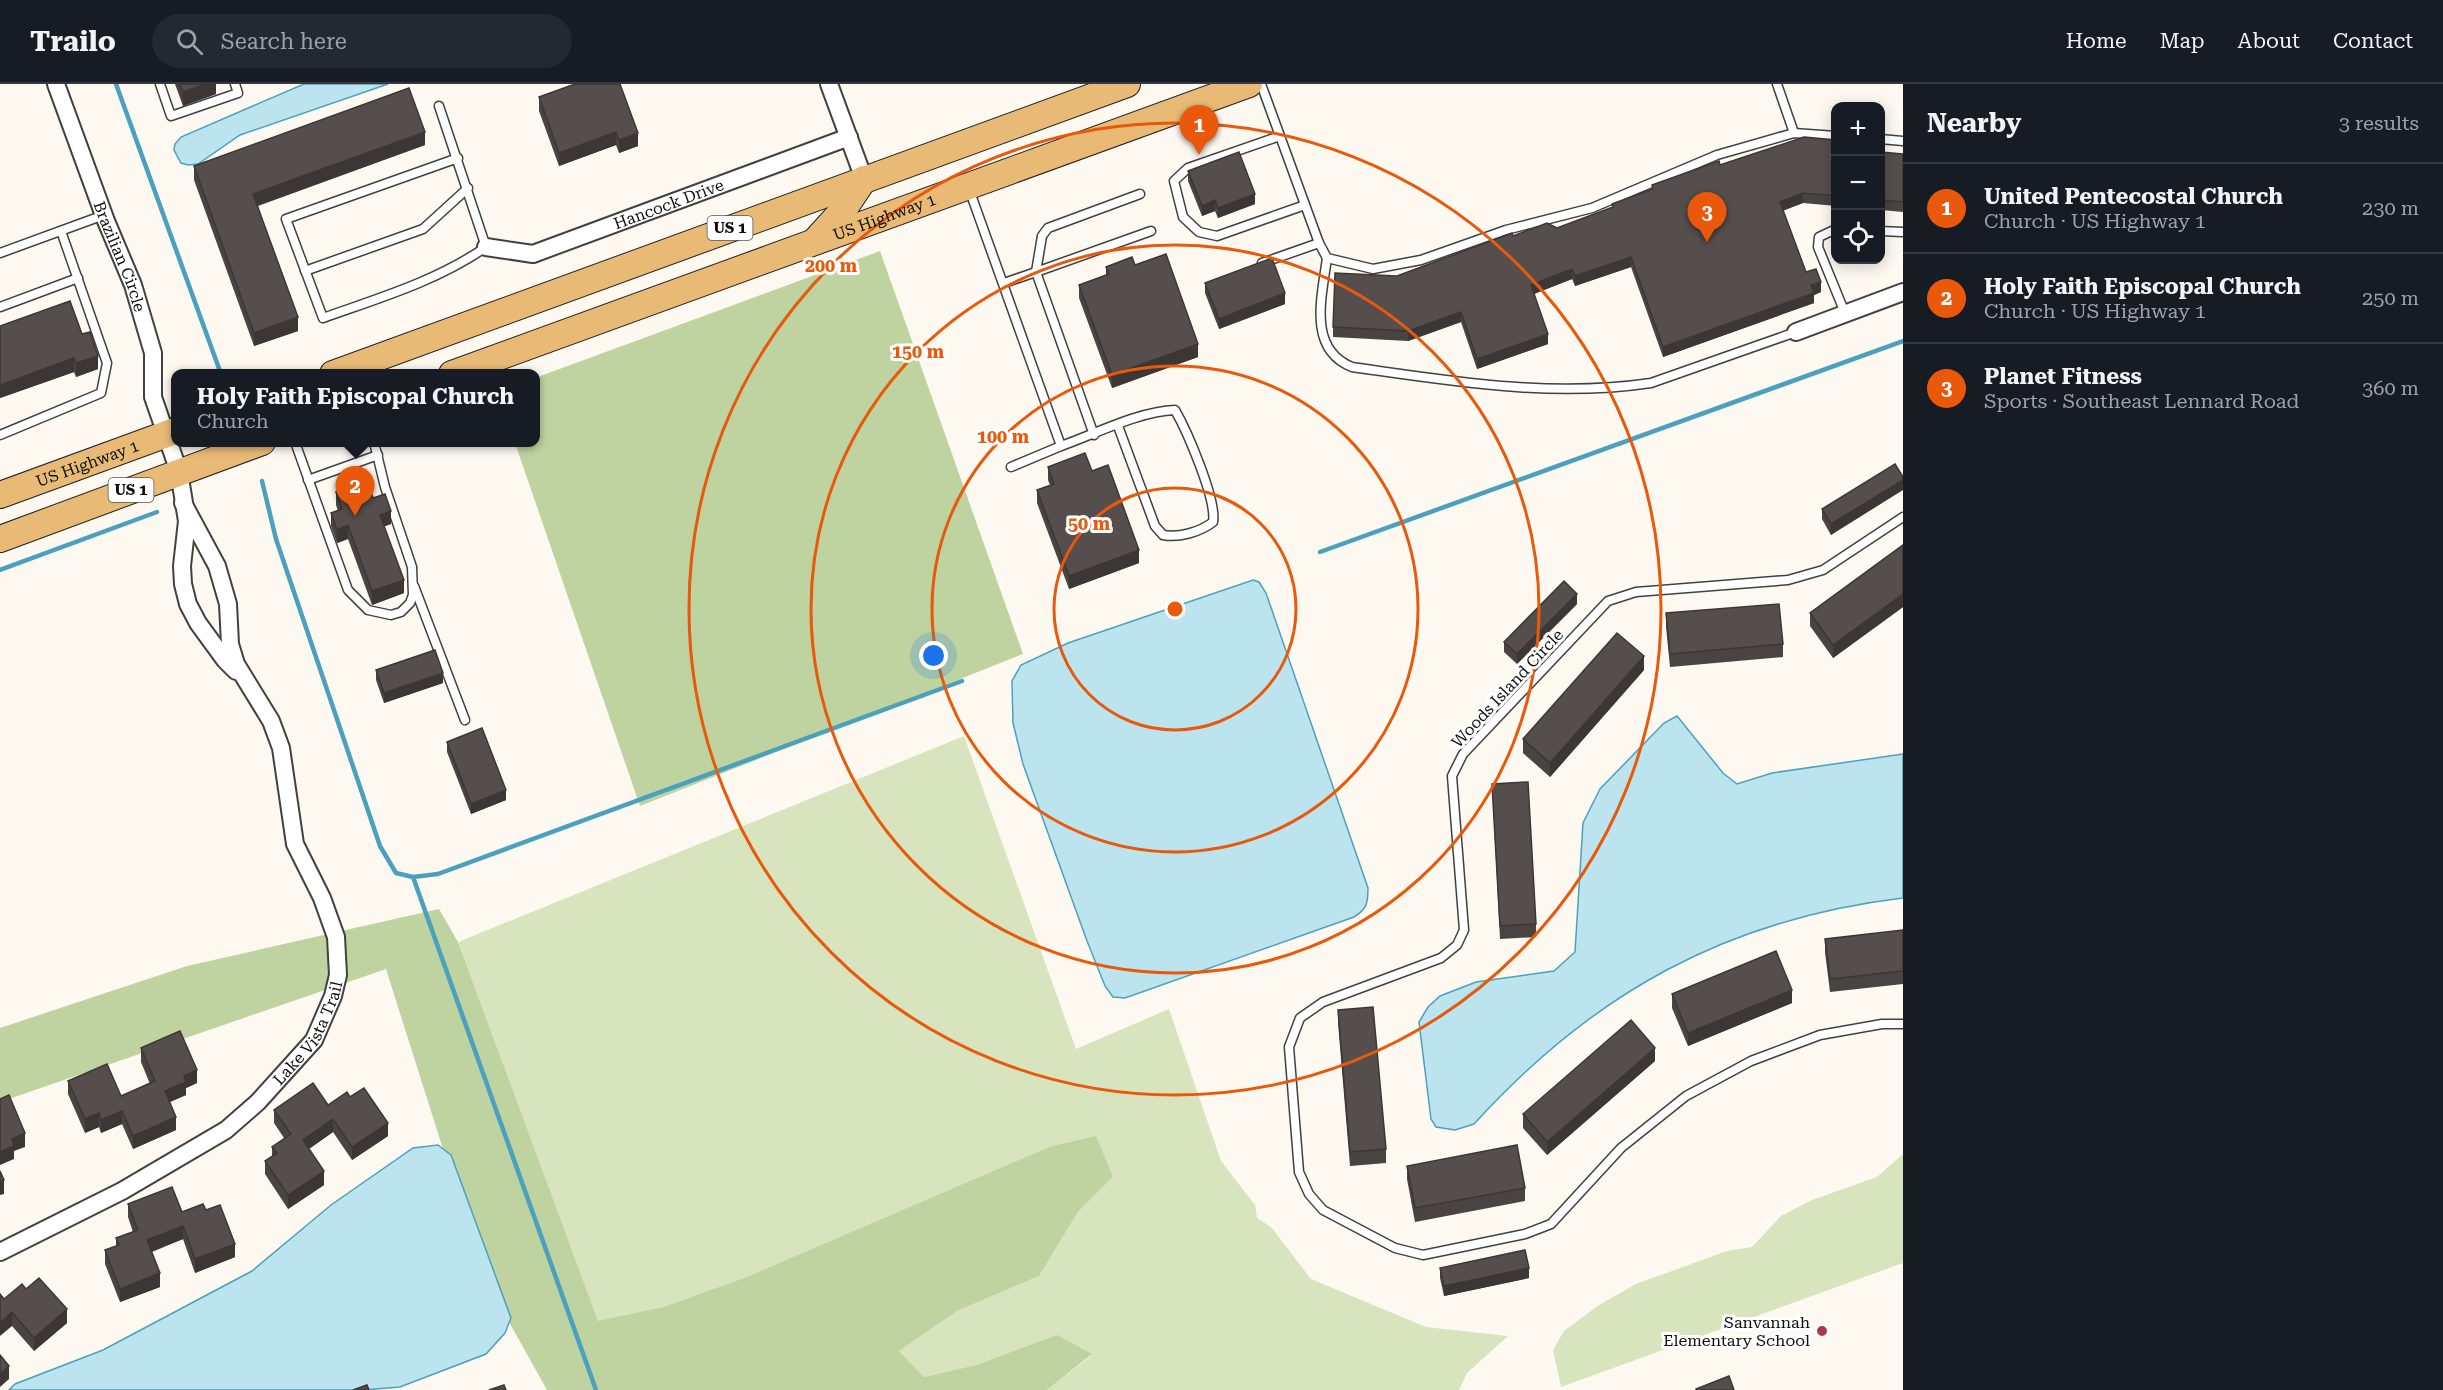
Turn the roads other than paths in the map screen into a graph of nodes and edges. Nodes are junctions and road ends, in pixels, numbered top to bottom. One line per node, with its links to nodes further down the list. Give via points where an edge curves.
1 (56, 84): 22 (street, Brazilian Circle)
2 (160, 84): 3 (lane, via 171,116 238,93)
3 (235, 84)
4 (830, 84): 13 (street)
5 (1128, 84): 17 (main road, US 1)
6 (1249, 84): 18 (main road, US Highway 1 / US 1)
7 (1261, 84): 11 (lane)
8 (1777, 84): 10 (lane)
9 (439, 106): 16 (lane)
10 (1794, 133): 12 (lane); 32 (lane, via 1717,155 1592,207 1516,227 1421,260 1373,270)
11 (1280, 136): 21 (lane); 21 (lane, via 1188,168 1174,181 1183,217 1199,232 1217,236)
12 (1831, 136)
13 (849, 137): 17 (street); 30 (street, Hancock Drive, via 532,254)
14 (1885, 139): 15 (lane)
15 (1903, 141)
16 (458, 158): 19 (lane); 34 (lane, via 286,219)
17 (864, 179): 28 (main road); 42 (main road, US 1)
18 (968, 186): 28 (main road, US Highway 1 / US 1); 37 (lane)
19 (468, 188): 30 (lane); 34 (lane, via 423,229)
20 (1140, 194): 35 (lane, via 1048,228 1042,236)
21 (1305, 205): 29 (lane)
22 (104, 215): 23 (lane); 45 (street, Brazilian Circle, via 133,285 153,353 153,398)
23 (61, 231): 31 (lane); 36 (lane)
24 (1151, 231): 35 (lane)
25 (1831, 231): 40 (lane, via 1819,237 1818,247)
26 (1885, 231): 27 (lane)
27 (1903, 232)
28 (814, 242): 43 (main road, US Highway 1 / US 1)
29 (1319, 243): 32 (lane); 33 (lane)
30 (486, 247): 34 (lane, via 458,267 323,318)
31 (0, 253)
32 (1327, 258): 41 (lane, via 1323,340 1339,362 1352,367 1499,387 1627,387 1651,383)
33 (1257, 265)
34 (305, 271)
35 (1036, 272): 37 (lane); 47 (lane)
36 (78, 278): 39 (lane); 46 (lane, via 107,363 101,393)
37 (1004, 283): 48 (lane)
38 (1903, 292): 40 (street)
39 (0, 307)
40 (1845, 313): 41 (street)
41 (1796, 332)
42 (347, 369)
43 (466, 369)
44 (1118, 426): 44 (lane, via 1175,410 1210,497 1215,512 1213,522 1175,537 1163,535 1155,526); 47 (lane)
45 (170, 433): 57 (main road, US Highway 1 / US 1)
46 (0, 435)
47 (1094, 435): 48 (lane)
48 (1061, 446): 54 (lane)
49 (173, 447): 55 (street, Lake Vista Trail)
50 (248, 447): 55 (main road, US 1)
51 (297, 447): 56 (lane)
52 (376, 447): 53 (lane)
53 (378, 455): 56 (lane); 61 (lane, via 412,567)
54 (1011, 467)
55 (179, 472): 58 (street, Lake Vista Trail); 60 (main road, US 1)
56 (308, 480): 61 (lane, via 335,560 357,602 379,614 401,612 413,595)
57 (0, 495)
58 (183, 503): 62 (street, Lake Vista Trail, via 217,566 228,604 230,644); 62 (street, Lake Vista Trail, via 188,521 183,584 188,604 225,660)
59 (1903, 517): 64 (lane, Woods Island Circle, via 1823,570 1788,580 1636,592 1608,601 1463,754 1452,776 1464,930 1457,945 1441,958 1323,1002 1305,1013 1296,1025 1289,1047 1299,1172 1309,1194 1323,1210 1395,1248 1423,1255 1525,1234 1551,1224 1620,1148 1686,1096 1751,1061 1820,1035)
60 (0, 539)
61 (413, 583): 63 (lane)
62 (242, 677): 65 (street, Lake Vista Trail, via 277,735 285,764 295,844 336,937 338,975 325,1020 314,1040 274,1085 226,1130 122,1191)
63 (465, 720)
64 (1903, 1024)
65 (0, 1252)

